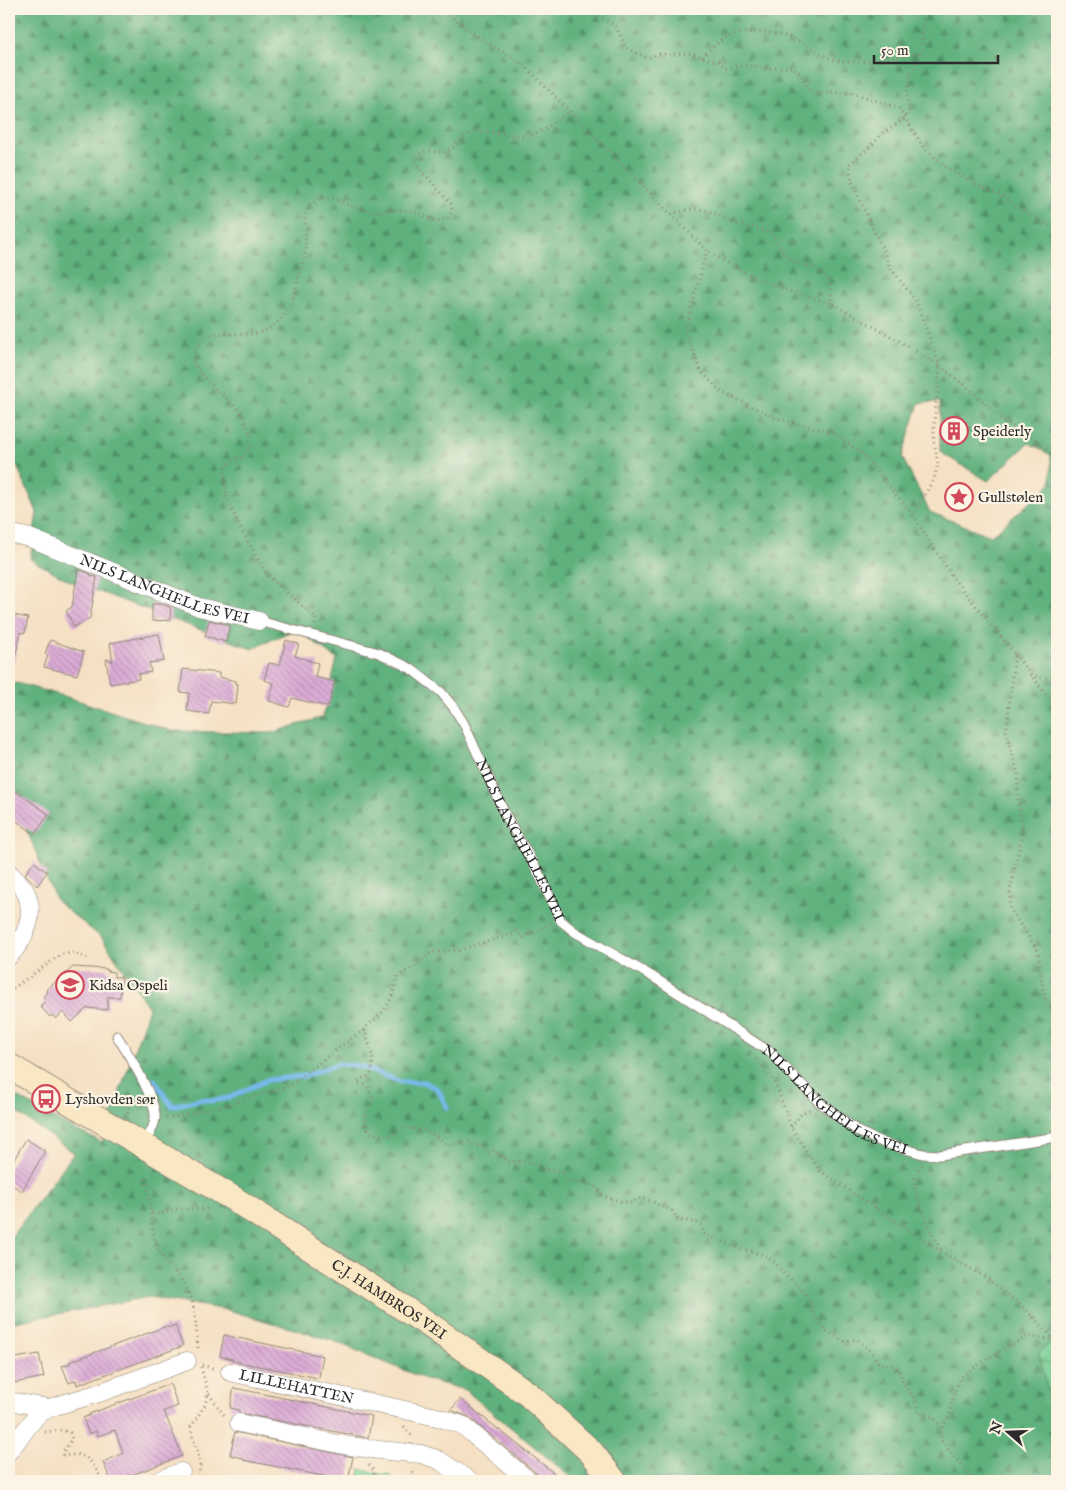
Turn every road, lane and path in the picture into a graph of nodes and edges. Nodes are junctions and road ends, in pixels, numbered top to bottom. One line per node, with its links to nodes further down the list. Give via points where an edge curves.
1 (441, 9): 6 (path, via 524,65)
2 (585, 9): 5 (path, via 612,23 626,48 647,58 674,53)
3 (925, 9): 4 (path)
4 (922, 52): 5 (path, via 874,60 830,59 799,41 773,33 748,32 725,38); 7 (path, via 912,70 907,92 909,110)
5 (702, 57): 7 (path, via 725,68 792,67 810,92 853,93 898,108)
6 (569, 111): 8 (path); 17 (path, via 544,130 528,137 473,132 446,152 427,150 418,154 416,162 421,171 451,202 452,211 448,218 437,221 403,210 371,211 332,198 321,198 310,205 305,216 305,252 291,306 282,318 268,330 254,334 212,334 195,349 194,363 202,376 237,408 250,433 251,446 242,457 230,461 224,469 227,499 268,576 316,618)
7 (905, 119): 9 (path, via 924,148 947,168); 12 (path, via 884,132 857,156 850,164 849,172 889,266 916,301)
8 (671, 214): 10 (path); 11 (path, via 697,209 710,211 741,225 763,230 792,260 824,275 830,284)
9 (1057, 228)
10 (707, 251): 11 (path, via 756,278); 14 (path, via 685,331 701,371 722,392 776,418 835,433 862,454)
11 (831, 303): 12 (path)
12 (940, 366): 13 (path, via 1003,420); 14 (path, via 934,442 938,464 934,479)
13 (1057, 453)
14 (913, 514): 18 (path, via 954,578)
15 (9, 533): 16 (street, NILS LANGHELLES VEI, via 30,538 199,607)
16 (259, 622): 17 (lane, NILS LANGHELLES VEI)
17 (315, 635): 23 (lane, NILS LANGHELLES VEI, via 379,652 410,668 441,692 464,724 506,816)
18 (1015, 654): 19 (path); 27 (path, via 1006,732 1018,774 1023,831 1010,890 1010,909 1038,951 1044,997)
19 (1031, 674): 20 (path); 21 (path)
20 (1057, 680)
21 (1057, 709)
22 (9, 873): 24 (street, via 25,892 29,906 28,928)
23 (561, 921): 28 (path, via 550,923 524,937 516,930 459,950 428,954 396,978 396,988 388,1003); 29 (lane, NILS LANGHELLES VEI)
24 (9, 956)
25 (87, 958): 26 (path, via 74,953 62,954)
26 (9, 991)
27 (1057, 1013)
28 (364, 1031): 35 (path, via 291,1085 231,1104); 52 (path, via 372,1049 373,1068 370,1076 360,1079 358,1084 366,1085 373,1100 364,1122 369,1132 385,1137 395,1135 403,1128 413,1128 432,1133 448,1145 468,1141 483,1146 488,1153 494,1150 510,1162 536,1164 562,1173 570,1183 595,1186 612,1199 630,1203 642,1198 651,1201 672,1211 678,1220 701,1225 704,1234 766,1256 800,1286 812,1303 813,1314 826,1331 845,1342 857,1340 872,1352 879,1364 899,1370 903,1383 915,1399 918,1413 927,1413)
29 (743, 1035): 33 (lane, NILS LANGHELLES VEI, via 770,1052); 36 (path, via 746,1047 775,1082)
30 (117, 1036): 32 (lane)
31 (9, 1066): 38 (main road, C.J. HAMBROS VEI)
32 (145, 1086): 34 (path, via 128,1098); 35 (lane, via 155,1110)
33 (820, 1104): 36 (path, via 802,1113); 39 (lane, NILS LANGHELLES VEI, via 859,1132)
34 (128, 1116)
35 (155, 1119): 38 (lane)
36 (791, 1127): 43 (path, via 820,1172)
37 (1057, 1137): 39 (lane, NILS LANGHELLES VEI, via 940,1155)
38 (144, 1146): 62 (main road, C.J. HAMBROS VEI, via 309,1247 506,1378 585,1446)
39 (923, 1154): 43 (path, via 923,1164 915,1175 916,1192)
40 (146, 1179): 42 (path)
41 (216, 1208): 42 (path)
42 (152, 1213): 45 (path, via 154,1235 162,1257 184,1284 192,1301)
43 (942, 1252): 44 (path, via 987,1278 1024,1308)
44 (1056, 1341): 52 (path, via 1028,1336 962,1377)
45 (194, 1362): 46 (path, LILLEHATTEN); 47 (path, via 208,1386); 49 (street)
46 (230, 1372): 61 (street, LILLEHATTEN, via 462,1425)
47 (208, 1393): 50 (path, via 225,1416); 58 (path, via 205,1406 191,1427 200,1466)
48 (9, 1401): 49 (street)
49 (49, 1408): 51 (street, via 38,1414)
50 (239, 1423): 60 (street, via 343,1445 421,1454 439,1460)
51 (26, 1428): 53 (street); 56 (path, via 34,1433 62,1430 70,1433 72,1439 63,1455 86,1457)
52 (942, 1429): 63 (path, via 940,1438)
53 (9, 1451)
54 (372, 1468): 59 (path)
55 (181, 1472): 57 (street)
56 (105, 1481)
57 (158, 1481)
58 (198, 1481)
59 (374, 1481)
60 (470, 1481)
61 (530, 1481)
62 (614, 1481)
63 (973, 1481)

